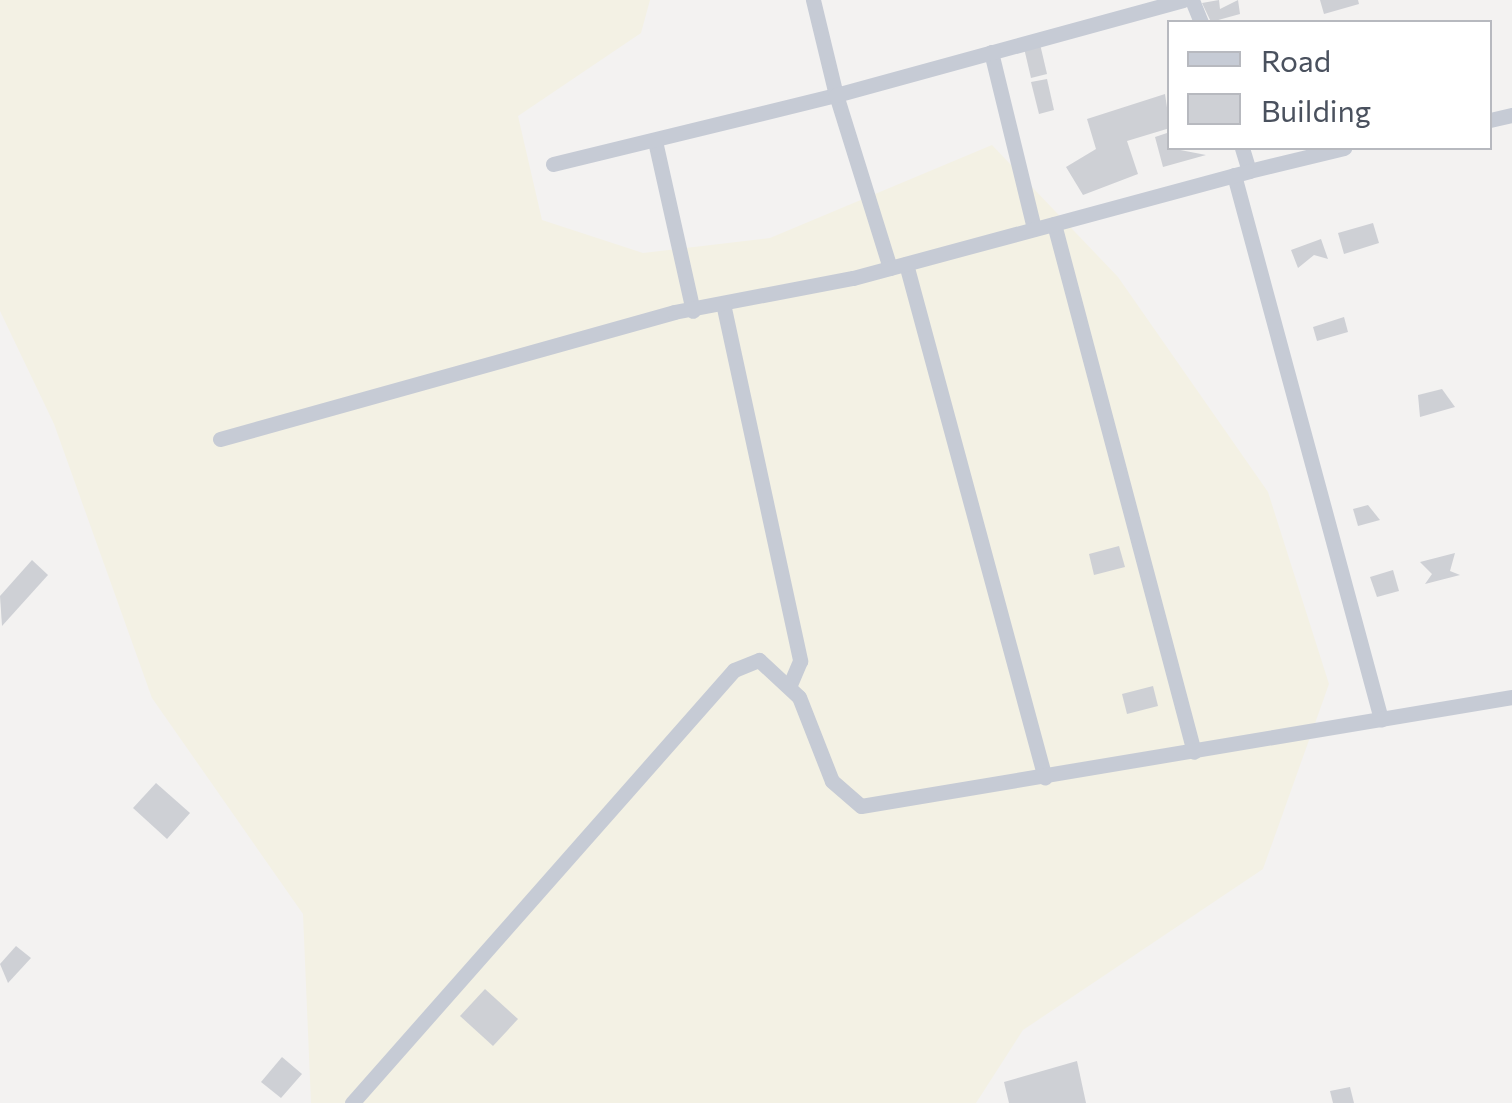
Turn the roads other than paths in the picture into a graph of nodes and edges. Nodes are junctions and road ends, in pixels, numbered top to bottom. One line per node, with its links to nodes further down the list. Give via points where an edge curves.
1 (813, 0): 4 (street)
2 (1183, 0): 3 (street)
3 (991, 52): 4 (street); 11 (street)
4 (836, 95): 5 (street); 12 (street)
5 (654, 141): 8 (street); 14 (street)
6 (1242, 150): 9 (street)
7 (1336, 150): 9 (street)
8 (554, 164)
9 (1241, 173): 10 (street); 18 (street)
10 (1054, 224): 11 (street); 19 (street)
11 (1034, 229): 12 (street)
12 (898, 266): 13 (street); 20 (street)
13 (724, 308): 14 (street); 16 (street, via 800,661)
14 (693, 311): 15 (street)
15 (220, 439)
16 (789, 687): 20 (street, via 832,781 862,806); 21 (street, via 759,660 734,670)
17 (1512, 696): 18 (street)
18 (1381, 720): 19 (street)
19 (1194, 752): 20 (street)
20 (1045, 778)
21 (352, 1103)

